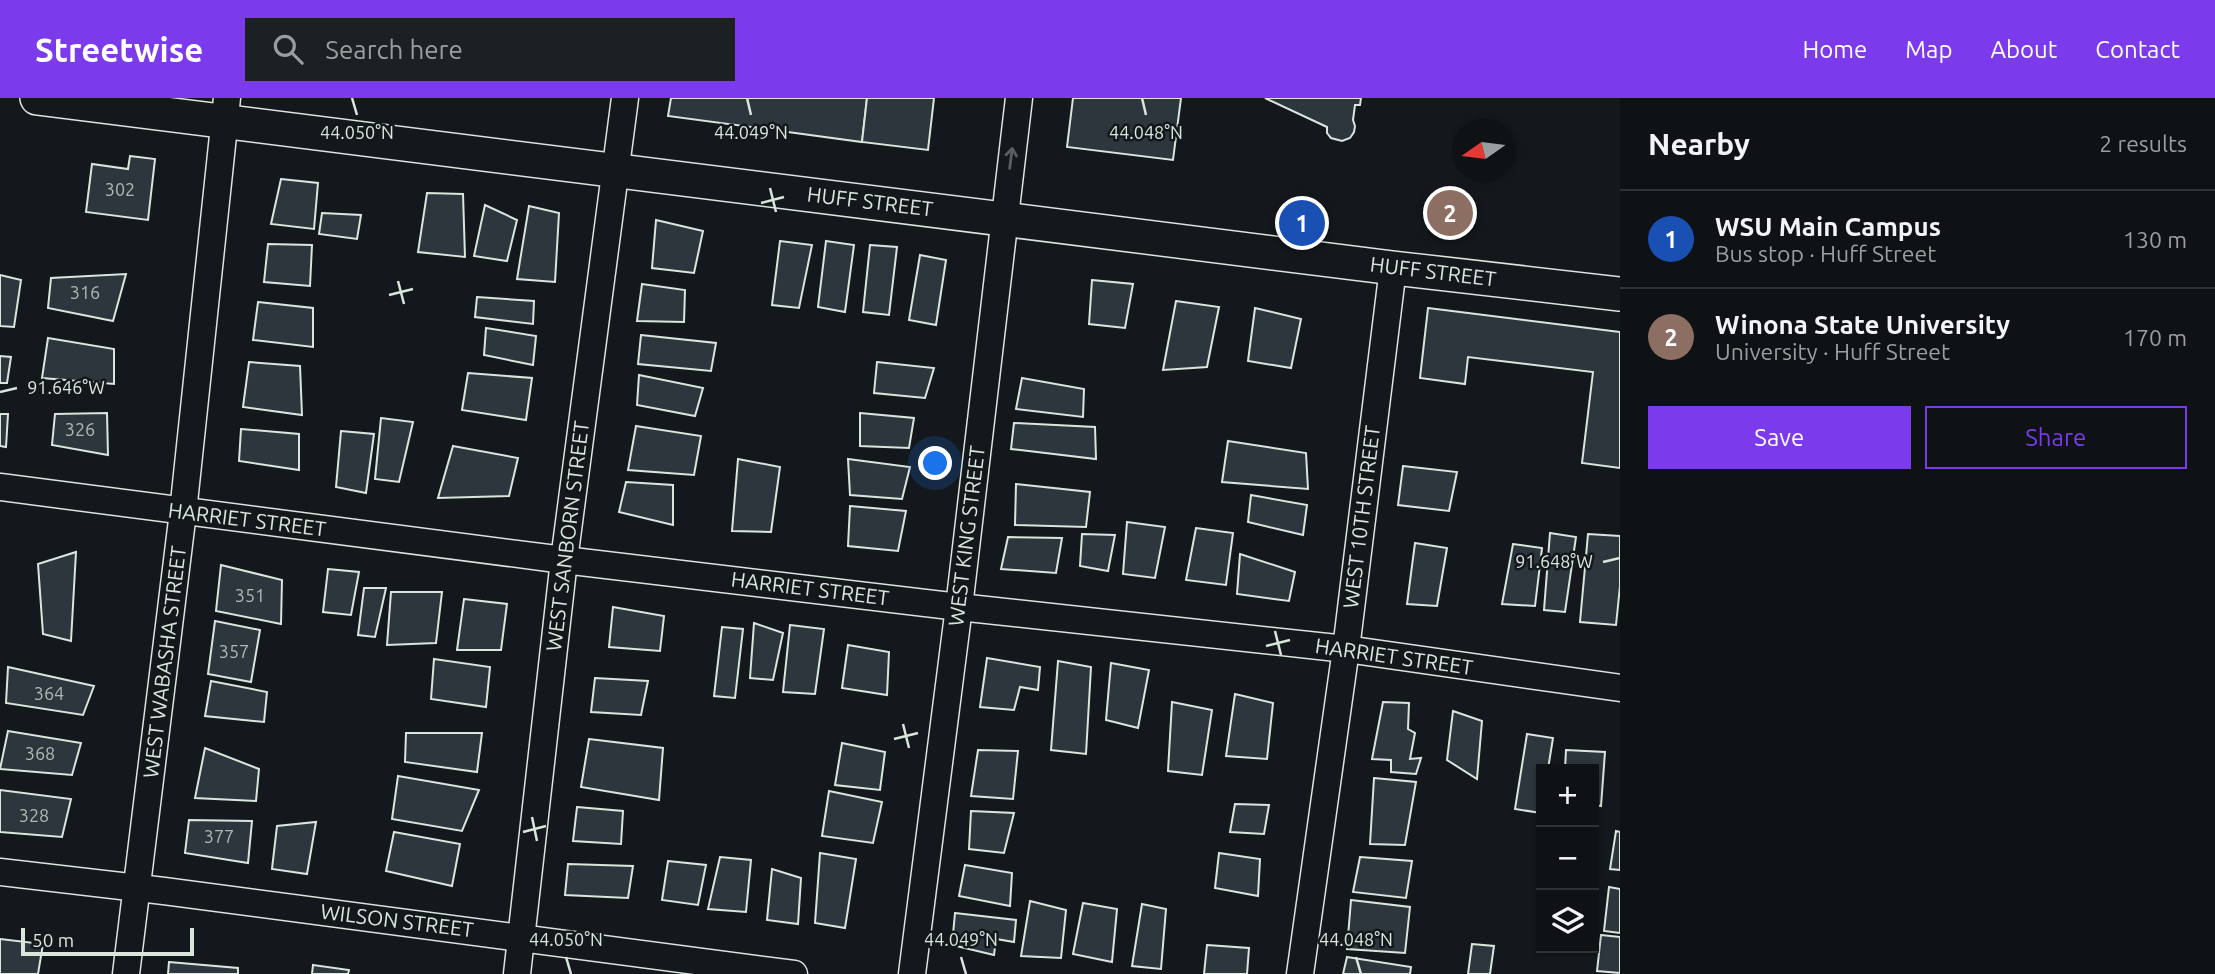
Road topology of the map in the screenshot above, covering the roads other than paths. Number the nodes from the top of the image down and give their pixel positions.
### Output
1 (37, 98) edge
2 (625, 98) edge
3 (1019, 98) edge
4 (225, 110) edge
5 (616, 169) junction
6 (1004, 219) junction
7 (1393, 268) junction
8 (1620, 294) edge
9 (0, 487) edge
10 (183, 512) junction
11 (564, 560) junction
12 (959, 607) junction
13 (1346, 649) junction
14 (1620, 688) edge
15 (0, 873) edge
16 (139, 888) junction
17 (521, 937) junction
18 (126, 974) edge
19 (517, 974) edge
20 (794, 974) edge
21 (912, 974) edge
22 (1300, 974) edge

1 - 4 main road, HUFF STREET
2 - 5 street, WEST SANBORN STREET
6 -> 3 street, WEST KING STREET
4 - 5 main road, HUFF STREET
4 - 10 street, WEST WABASHA STREET
5 - 6 main road, HUFF STREET
5 - 11 street, WEST SANBORN STREET
6 - 7 main road, HUFF STREET
6 - 12 street, WEST KING STREET
7 - 8 main road, HUFF STREET
7 - 13 street, WEST 10TH STREET
9 - 10 street, HARRIET STREET
10 - 11 street, HARRIET STREET
10 - 16 street, WEST WABASHA STREET
11 - 12 street, HARRIET STREET
11 - 17 street, WEST SANBORN STREET
12 - 13 street, HARRIET STREET
12 - 21 street, WEST KING STREET
13 - 14 street, HARRIET STREET
13 - 22 street, WEST 10TH STREET
15 - 16 street, WILSON STREET
16 - 17 street, WILSON STREET
16 - 18 street, WEST WABASHA STREET
17 - 19 street, WEST SANBORN STREET
17 - 20 street, WILSON STREET

